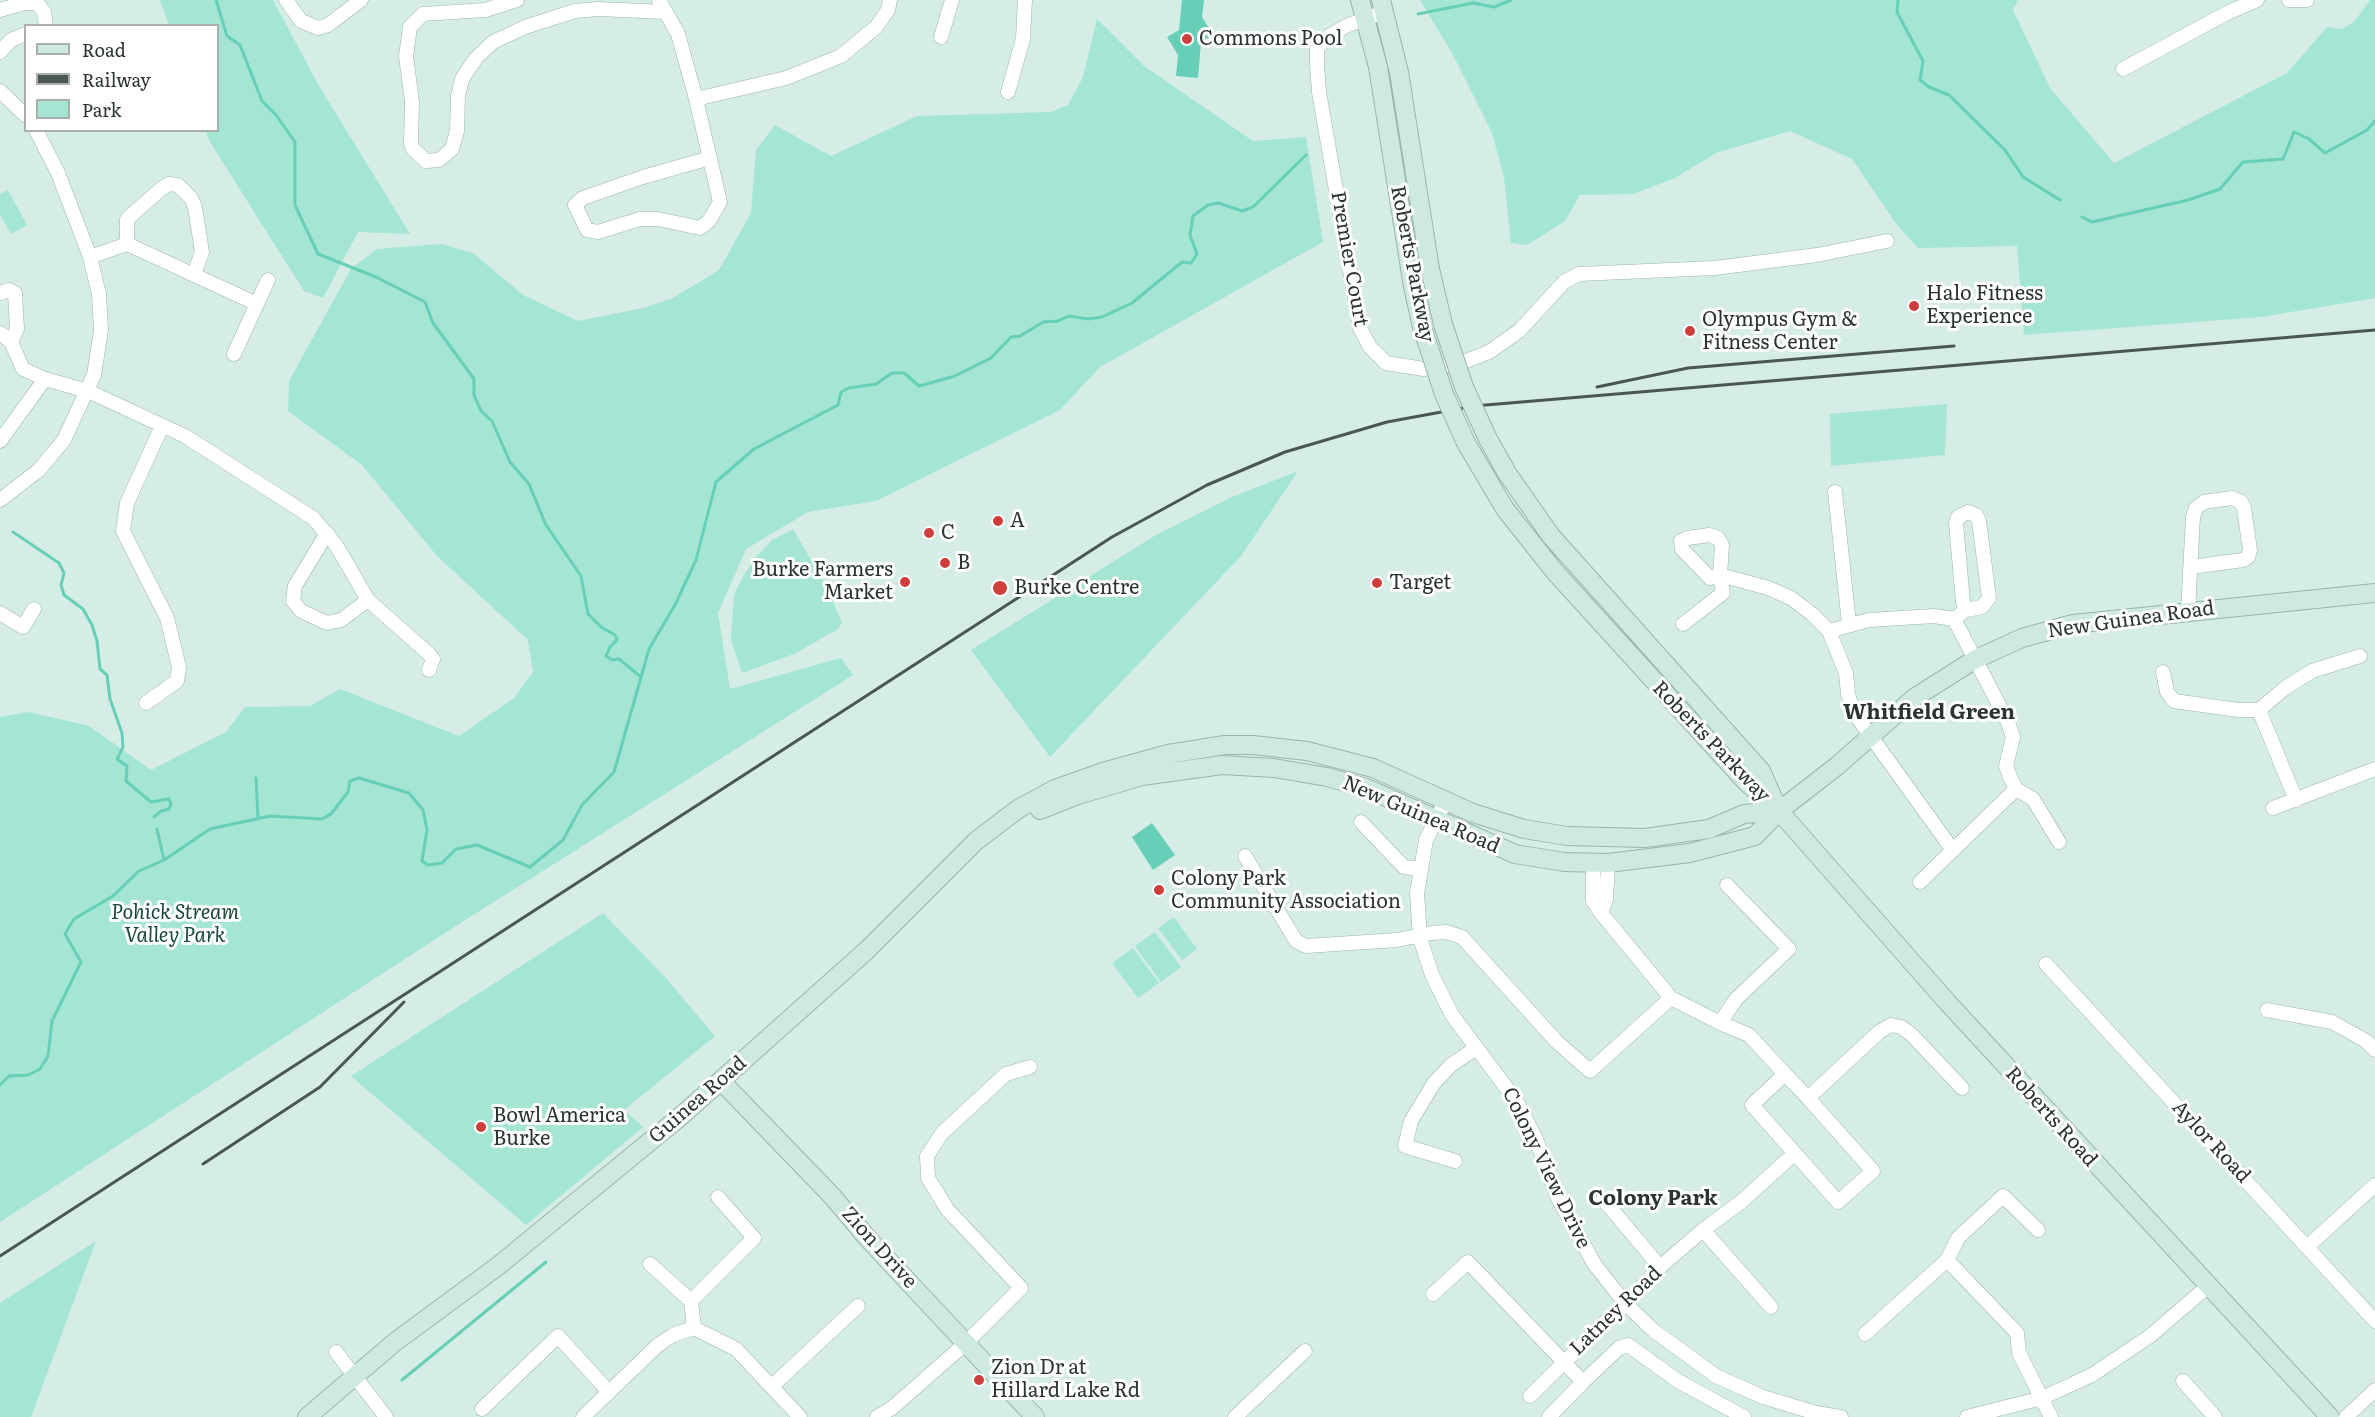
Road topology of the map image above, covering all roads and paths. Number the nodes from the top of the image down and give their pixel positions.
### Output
1 (286, 0) edge
2 (361, 0) edge
3 (517, 0) edge
4 (890, 0) edge
5 (952, 0) edge
6 (1025, 0) edge
7 (1359, 0) edge
8 (2220, 0) edge
9 (2257, 0) edge
10 (2289, 0) edge
11 (2307, 0) edge
12 (662, 6) edge
13 (1383, 6) edge
14 (0, 10) edge
15 (2227, 13) junction
16 (1365, 18) junction
17 (45, 24) edge
18 (24, 34) edge
19 (941, 37) dead end
20 (0, 52) edge
21 (2123, 69) dead end
22 (0, 91) edge
23 (1008, 92) dead end
24 (696, 99) junction
25 (24, 114) edge
26 (37, 132) edge
27 (710, 158) junction
28 (1887, 241) dead end
29 (127, 244) junction
30 (90, 257) junction
31 (194, 274) junction
32 (268, 280) dead end
33 (0, 293) edge
34 (257, 304) junction
35 (0, 333) edge
36 (11, 342) junction
37 (234, 354) dead end
38 (45, 379) junction
39 (88, 391) junction
40 (162, 426) junction
41 (0, 441) edge
42 (1834, 492) dead end
43 (0, 500) edge
44 (327, 533) junction
45 (2191, 567) junction
46 (2370, 595) edge
47 (368, 600) junction
48 (34, 609) dead end
49 (1966, 610) junction
50 (2188, 611) junction
51 (0, 613) edge
52 (1954, 619) junction
53 (1683, 624) dead end
54 (1849, 624) junction
55 (1829, 631) junction
56 (2360, 656) dead end
57 (1974, 660) junction
58 (429, 670) dead end
59 (2163, 672) dead end
60 (146, 703) dead end
61 (2259, 710) junction
62 (1871, 736) junction
63 (2375, 769) edge
64 (2016, 789) junction
65 (2296, 800) junction
66 (1445, 802) junction
67 (2273, 808) dead end
68 (1779, 811) junction
69 (1022, 814) junction
70 (1436, 818) junction
71 (1361, 822) dead end
72 (2059, 842) dead end
73 (1952, 849) junction
74 (1245, 856) dead end
75 (963, 857) joint
76 (1600, 863) junction
77 (1419, 869) junction
78 (1920, 882) dead end
79 (1727, 885) dead end
80 (1420, 938) junction
81 (2046, 964) dead end
82 (1671, 999) junction
83 (2267, 1010) dead end
84 (1720, 1023) junction
85 (1476, 1048) junction
86 (2375, 1050) edge
87 (1030, 1067) dead end
88 (1785, 1074) junction
89 (721, 1080) junction
90 (1962, 1088) dead end
91 (1808, 1098) junction
92 (1795, 1154) junction
93 (1455, 1161) dead end
94 (2375, 1185) edge
95 (718, 1197) dead end
96 (1603, 1199) dead end
97 (1703, 1230) junction
98 (2038, 1230) dead end
99 (2307, 1247) junction
100 (1947, 1260) junction
101 (650, 1264) dead end
102 (1660, 1267) junction
103 (2207, 1287) junction
104 (1433, 1293) dead end
105 (691, 1301) junction
106 (1626, 1304) junction
107 (858, 1306) dead end
108 (1771, 1307) dead end
109 (2375, 1321) edge
110 (694, 1328) junction
111 (1865, 1334) dead end
112 (966, 1343) junction
113 (1305, 1351) dead end
114 (336, 1352) dead end
115 (1563, 1363) junction
116 (354, 1377) junction
117 (1583, 1382) junction
118 (2183, 1382) dead end
119 (772, 1386) junction
120 (2375, 1390) edge
121 (609, 1392) junction
122 (1530, 1396) dead end
123 (2042, 1398) junction
124 (482, 1408) dead end
125 (897, 1413) edge
126 (1240, 1415) edge
127 (307, 1417) edge
128 (386, 1417) edge
129 (583, 1417) edge
130 (800, 1417) edge
131 (877, 1417) edge
132 (1035, 1417) edge
133 (1549, 1417) edge
134 (1744, 1417) edge
135 (1841, 1417) edge
136 (1967, 1417) edge
137 (2051, 1417) edge
138 (2215, 1417) edge
139 (2330, 1417) edge
140 (2346, 1417) edge

1 - 2 street
3 - 12 street
4 - 24 street
5 - 19 street
6 - 23 street
7 - 16 main road, Roberts Parkway
8 - 15 street
9 - 15 street
10 - 11 street
12 - 24 street
13 - 16 street, Premier Court
13 - 68 main road, Roberts Parkway, bridge
14 - 17 street
15 - 21 street
16 - 28 street, Premier Court
16 - 68 main road, Roberts Parkway, bridge
18 - 20 street
22 - 25 street
24 - 27 street
26 - 30 street
27 - 27 street
29 - 30 street
29 - 31 street
29 - 31 street
30 - 39 street
31 - 34 street
32 - 34 street
33 - 36 street
34 - 37 street
35 - 36 street
36 - 38 street
38 - 39 street
38 - 41 street
39 - 40 street
39 - 43 street
40 - 44 street
40 - 60 street
42 - 54 street
44 - 47 street
44 - 47 street
45 - 45 street
45 - 50 street
46 - 50 main road, New Guinea Road
47 - 58 street
48 - 51 street
49 - 49 street
49 - 52 street
50 - 57 main road, New Guinea Road
52 - 54 street
52 - 57 street
53 - 55 street
54 - 55 street
55 - 62 street
56 - 61 street
57 - 62 main road, New Guinea Road
57 - 64 street
59 - 61 street
61 - 65 street
62 - 68 main road, New Guinea Road
62 - 73 street
63 - 65 street
64 - 72 street
64 - 73 street
65 - 67 street
66 - 68 main road, New Guinea Road
66 - 69 main road, New Guinea Road
66 - 70 street, Colony View Drive
68 - 76 main road, New Guinea Road
68 - 103 main road, Roberts Road
69 - 70 main road, New Guinea Road
69 - 75 main road, New Guinea Road
70 - 76 main road, New Guinea Road
70 - 77 street, Colony View Drive
71 - 77 street
73 - 78 street
74 - 80 street
75 - 89 main road, Guinea Road
76 - 82 street
77 - 80 street, Colony View Drive
79 - 84 street
80 - 82 street
80 - 85 street, Colony View Drive
81 - 99 street, Aylor Road
82 - 84 street
83 - 86 street
84 - 88 street
85 - 93 street
85 - 106 street, Colony View Drive
87 - 112 street
88 - 91 street
88 - 92 street
89 - 112 main road, Zion Drive
89 - 116 main road, Guinea Road
90 - 91 street
91 - 92 street
92 - 97 street, Latney Road
94 - 99 street
95 - 105 street
96 - 102 street, Colony View Drive
97 - 102 street, Latney Road
97 - 108 street
98 - 100 street
99 - 109 street, Aylor Road
100 - 111 street
100 - 123 street
101 - 105 street
102 - 106 street, Latney Road
103 - 123 street
103 - 139 main road, Roberts Road
104 - 115 street
105 - 110 street
106 - 115 street, Latney Road
106 - 135 street, Colony View Drive
107 - 119 street
110 - 119 street
110 - 121 street
112 - 125 street
112 - 132 main road, Zion Drive
113 - 126 street
114 - 116 street
115 - 117 street
115 - 122 street, Latney Road
116 - 127 main road, Guinea Road
116 - 128 street
117 - 133 street
117 - 134 street
118 - 138 street
119 - 130 street
120 - 140 street
121 - 124 street
121 - 129 street
123 - 136 street
123 - 137 street
125 - 131 street

